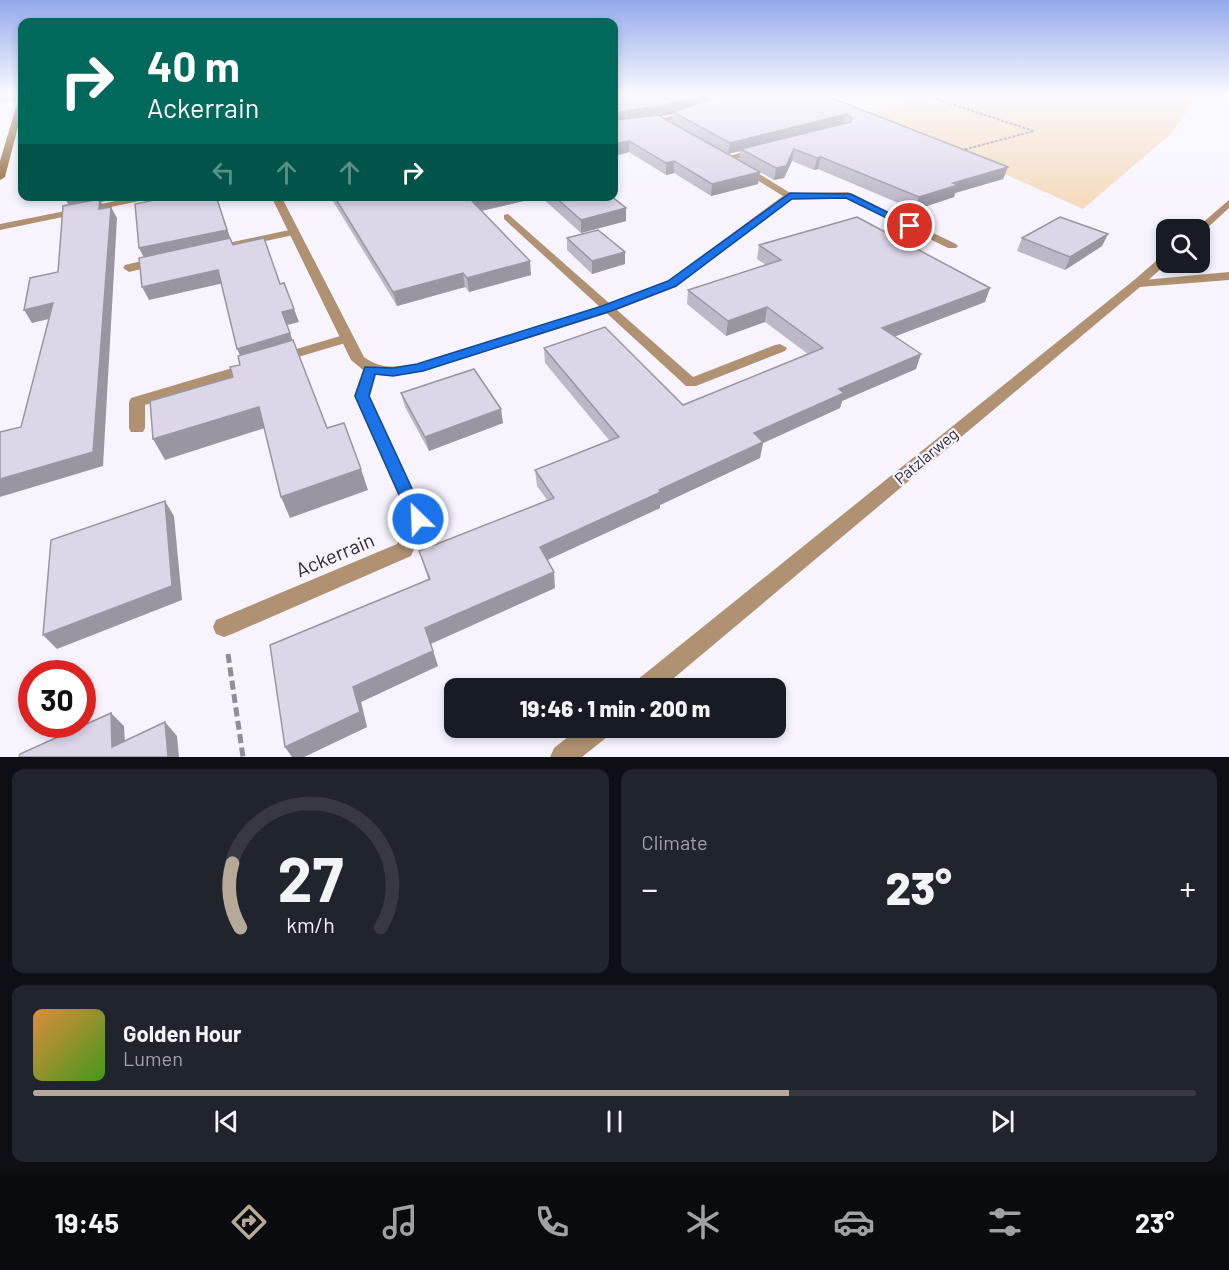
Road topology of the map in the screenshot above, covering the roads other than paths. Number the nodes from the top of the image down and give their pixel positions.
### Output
1 (13, 130) edge
2 (677, 130) edge
3 (680, 132) edge
4 (770, 148) edge
5 (0, 177) edge
6 (790, 196) junction
7 (126, 201) edge
8 (278, 201) edge
9 (1229, 203) edge
10 (508, 217) dead end
11 (1210, 220) edge
12 (0, 226) edge
13 (294, 232) junction
14 (952, 246) dead end
15 (206, 251) edge
16 (173, 258) edge
17 (129, 268) dead end
18 (1156, 268) edge
19 (1229, 276) edge
20 (1137, 284) junction
21 (607, 309) junction
22 (347, 338) junction
23 (780, 348) dead end
24 (370, 370) junction
25 (136, 428) dead end
26 (224, 627) road end
27 (657, 678) edge
28 (586, 738) edge
29 (562, 757) edge

1 - 5 main road
2 - 3 street
4 - 6 street
6 - 14 street
6 - 21 street
7 - 12 street
8 - 13 street
9 - 11 street
10 - 21 street
13 - 15 street
13 - 22 street
16 - 17 street
18 - 20 street, Patzlarweg
19 - 20 street
20 - 27 street, Patzlarweg
21 - 23 street
21 - 24 street
22 - 24 street
22 - 25 street
24 - 26 street, Ackerrain
28 - 29 street

